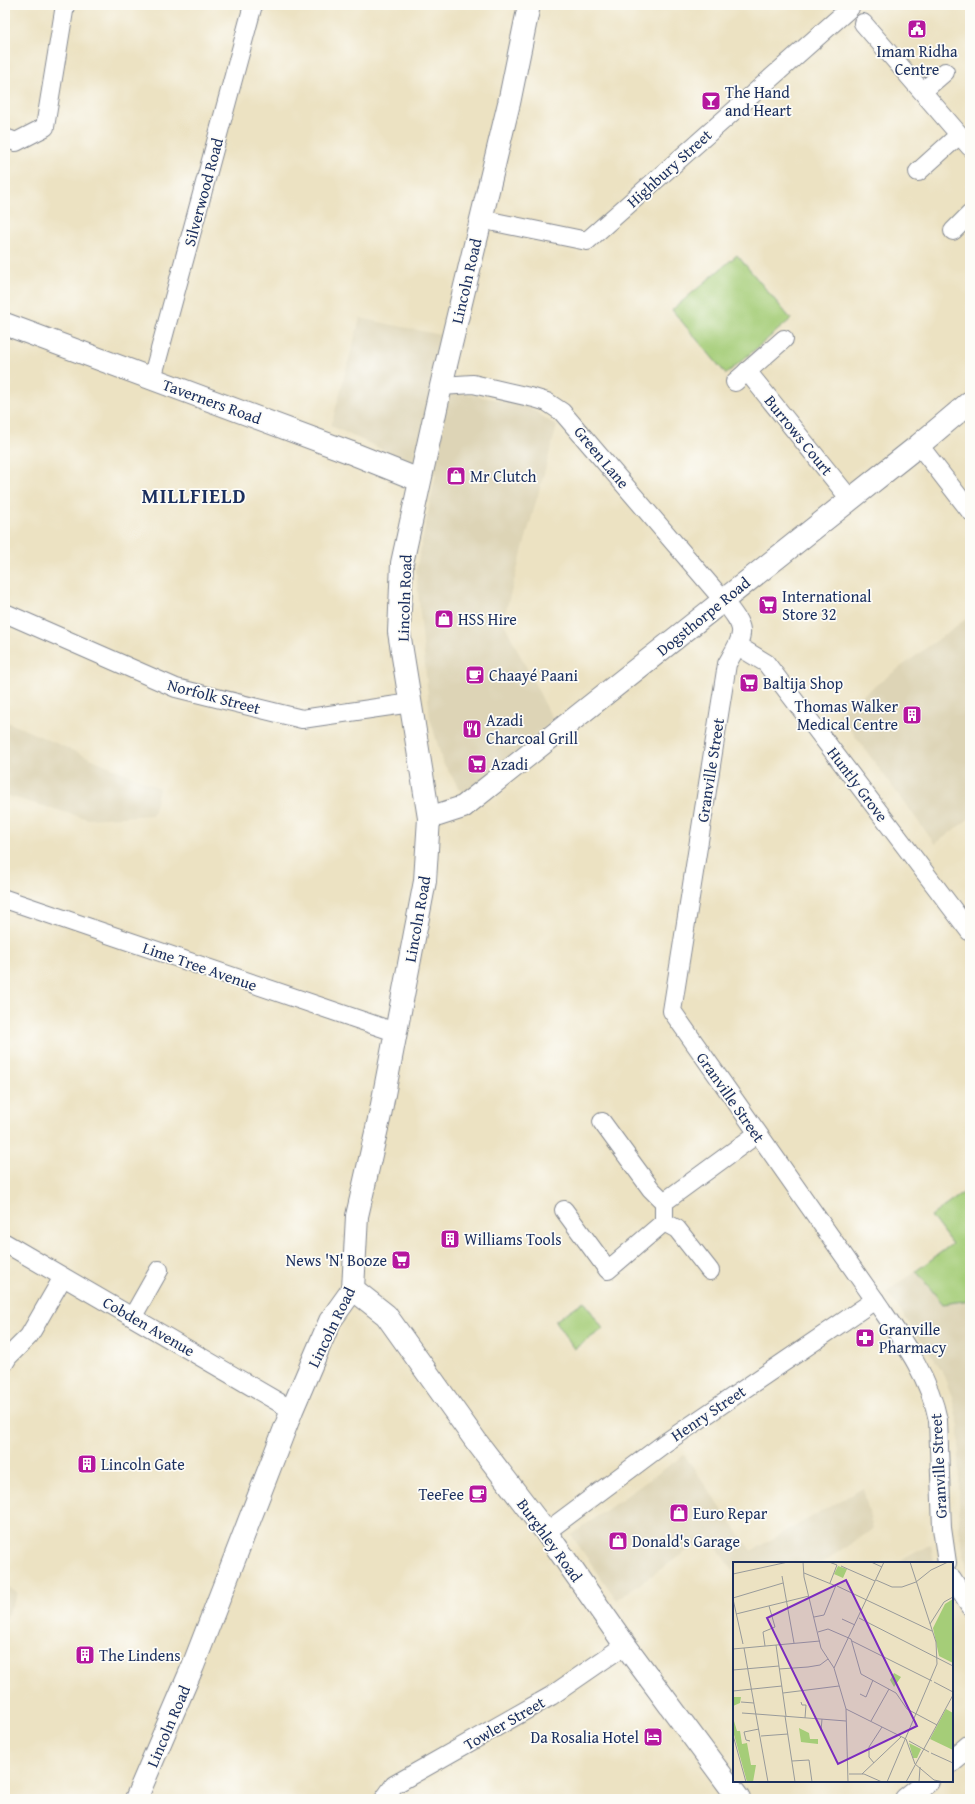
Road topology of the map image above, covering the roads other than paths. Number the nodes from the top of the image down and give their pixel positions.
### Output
1 (65, 5) edge
2 (253, 5) edge
3 (529, 5) edge
4 (854, 13) edge
5 (945, 72) dead end
6 (923, 91) junction
7 (5, 138) edge
8 (964, 141) edge
9 (918, 172) dead end
10 (970, 214) edge
11 (480, 219) junction
12 (953, 231) dead end
13 (5, 324) edge
14 (784, 339) dead end
15 (152, 379) junction
16 (441, 386) junction
17 (970, 402) edge
18 (919, 445) junction
19 (420, 480) junction
20 (850, 499) junction
21 (970, 511) edge
22 (723, 600) junction
23 (5, 613) edge
24 (738, 646) junction
25 (410, 703) junction
26 (429, 818) junction
27 (5, 899) edge
28 (970, 932) edge
29 (396, 1032) junction
30 (602, 1122) dead end
31 (757, 1134) junction
32 (664, 1202) junction
33 (564, 1210) dead end
34 (664, 1222) junction
35 (5, 1243) edge
36 (159, 1270) dead end
37 (710, 1271) dead end
38 (63, 1277) junction
39 (353, 1289) junction
40 (875, 1300) junction
41 (133, 1316) junction
42 (5, 1362) edge
43 (292, 1410) junction
44 (546, 1532) junction
45 (948, 1562) edge
46 (953, 1580) edge
47 (970, 1607) edge
48 (625, 1645) junction
49 (970, 1746) edge
50 (953, 1760) edge
51 (927, 1782) edge
52 (136, 1799) edge
53 (384, 1799) edge
54 (738, 1799) edge
55 (906, 1799) edge

1 - 7 street
2 - 15 street, Silverwood Road
3 - 11 street, Lincoln Road
4 - 6 street
4 - 11 street, Highbury Street
5 - 6 street
6 - 8 street
8 - 9 street
10 - 12 street
11 - 16 street, Lincoln Road
13 - 15 street, Taverners Road
14 - 20 street, Burrows Court
15 - 19 street, Taverners Road
16 - 19 street, Lincoln Road
16 - 22 street, Green Lane
17 - 18 street, Dogsthorpe Road
18 - 20 street, Dogsthorpe Road
18 - 21 street
19 - 25 street, Lincoln Road
20 - 22 street, Dogsthorpe Road
22 - 24 street, Granville Street
22 - 26 street, Dogsthorpe Road
23 - 25 street, Norfolk Street
24 - 28 street, Huntly Grove
24 - 31 street, Granville Street
25 - 26 street, Lincoln Road
26 - 29 street, Lincoln Road
27 - 29 street, Lime Tree Avenue
29 - 39 street, Lincoln Road
30 - 32 street
31 - 32 street
31 - 40 street, Granville Street
32 - 34 street
33 - 34 street
34 - 37 street
35 - 38 street, Cobden Avenue
36 - 41 street
38 - 41 street, Cobden Avenue
38 - 42 street
39 - 43 street, Lincoln Road
39 - 44 street, Burghley Road
40 - 44 street, Henry Street
40 - 45 street, Granville Street
41 - 43 street, Cobden Avenue
43 - 52 street, Lincoln Road
44 - 48 street, Burghley Road
46 - 47 street
48 - 53 street, Towler Street
48 - 54 street, Burghley Road
49 - 50 street
51 - 55 street

